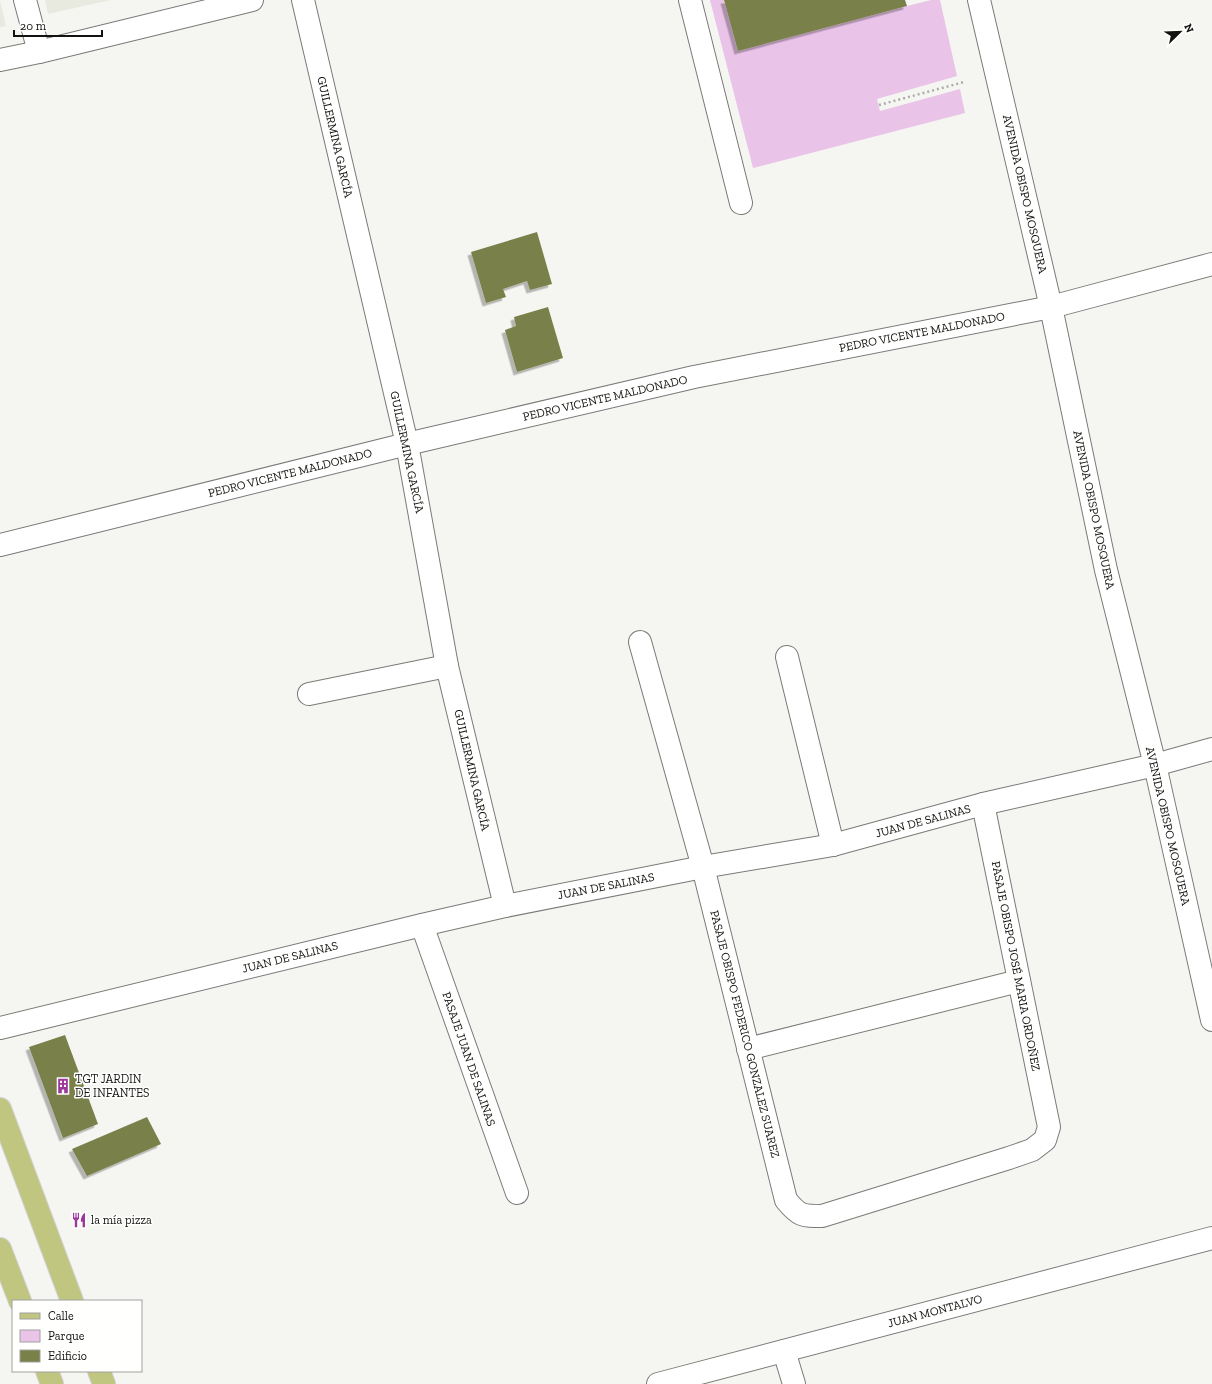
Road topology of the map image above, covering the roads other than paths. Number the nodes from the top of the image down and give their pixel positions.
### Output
1 (26, 0) edge
2 (252, 0) edge
3 (303, 0) edge
4 (690, 0) edge
5 (979, 0) edge
6 (39, 52) junction
7 (0, 60) edge
8 (741, 203) dead end
9 (1212, 264) edge
10 (1051, 307) junction
11 (407, 444) junction
12 (0, 545) edge
13 (640, 642) dead end
14 (787, 657) dead end
15 (448, 666) junction
16 (308, 694) dead end
17 (1212, 749) edge
18 (1155, 765) junction
19 (983, 804) junction
20 (833, 845) junction
21 (703, 867) junction
22 (505, 906) junction
23 (422, 924) junction
24 (1019, 981) junction
25 (1212, 1020) edge
26 (0, 1028) edge
27 (748, 1048) junction
28 (0, 1109) edge
29 (517, 1192) dead end
30 (786, 1200) joint
31 (1212, 1238) edge
32 (0, 1249) edge
33 (20, 1300) edge
34 (72, 1300) edge
35 (784, 1351) junction
36 (47, 1372) edge
37 (99, 1372) edge
38 (52, 1384) edge
39 (104, 1384) edge
40 (658, 1384) edge
41 (794, 1384) edge

1 - 6 street
2 - 6 street
3 - 11 street, GUILLERMINA GARCÍA
4 - 8 street
5 - 10 street, AVENIDA OBISPO MOSQUERA
6 - 7 street
9 - 10 street, PEDRO VICENTE MALDONADO
10 - 11 street, PEDRO VICENTE MALDONADO
10 - 18 street, AVENIDA OBISPO MOSQUERA
11 - 12 street, PEDRO VICENTE MALDONADO
11 - 15 street, GUILLERMINA GARCÍA
13 - 21 street, PASAJE OBISPO FEDERICO GONZALEZ SUAREZ
14 - 20 street
15 - 16 street
15 - 22 street, GUILLERMINA GARCÍA
17 - 18 street, JUAN DE SALINAS
18 - 19 street, JUAN DE SALINAS
18 - 25 street, AVENIDA OBISPO MOSQUERA
19 - 20 street, JUAN DE SALINAS
19 - 24 street, PASAJE OBISPO JOSÉ MARIA ORDOÑEZ
20 - 21 street, JUAN DE SALINAS
21 - 22 street, JUAN DE SALINAS
21 - 27 street, PASAJE OBISPO FEDERICO GONZALEZ SUAREZ
22 - 23 street, JUAN DE SALINAS
23 - 26 street, JUAN DE SALINAS
23 - 29 street, PASAJE JUAN DE SALINAS
24 - 27 street
24 - 30 street, PASAJE OBISPO JOSÉ MARIA ORDOÑEZ
27 - 30 street, PASAJE OBISPO FEDERICO GONZALEZ SUAREZ
28 - 34 main road
31 - 35 street, JUAN MONTALVO
32 - 33 main road
35 - 40 street, JUAN MONTALVO
35 - 41 street
36 - 38 main road
37 - 39 main road

